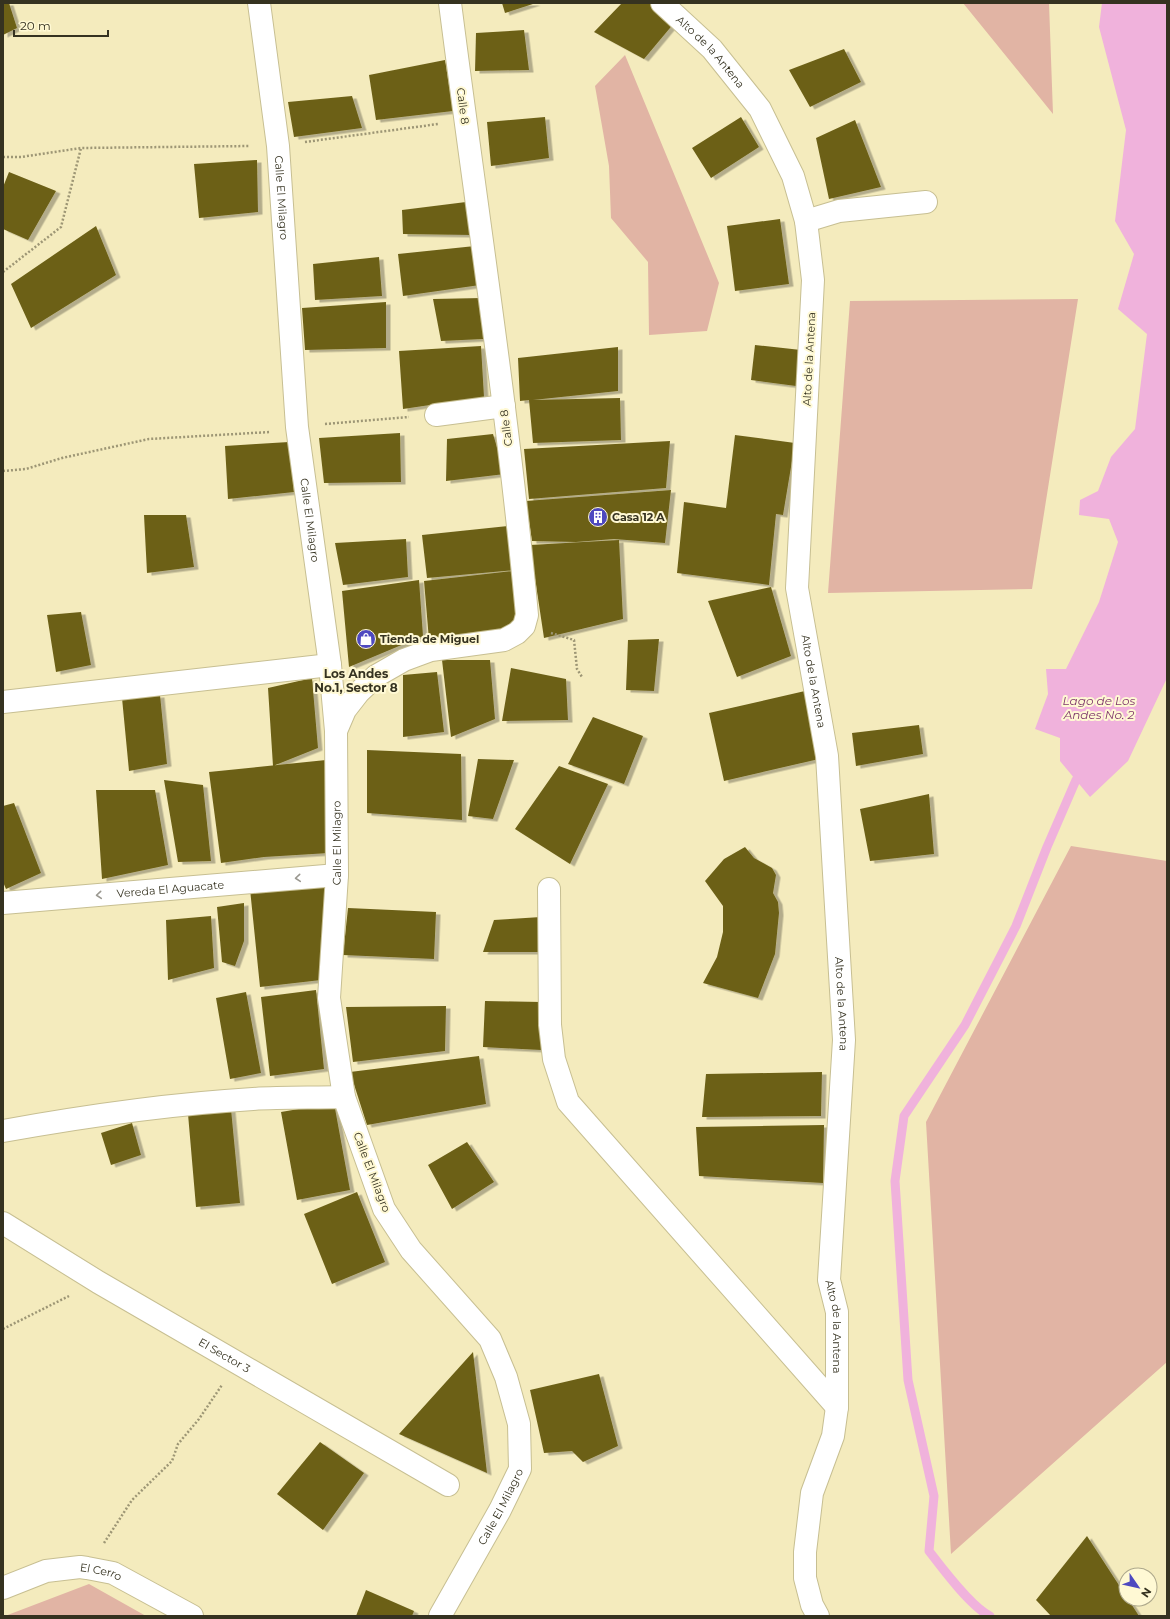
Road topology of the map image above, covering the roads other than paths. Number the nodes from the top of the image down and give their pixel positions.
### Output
1 (259, 3) edge
2 (450, 3) edge
3 (662, 3) edge
4 (926, 202) dead end
5 (806, 221) junction
6 (504, 406) junction
7 (436, 415) road end
8 (330, 665) junction
9 (3, 702) edge
10 (336, 731) junction
11 (337, 875) junction
12 (549, 889) dead end
13 (3, 903) edge
14 (344, 1097) junction
15 (3, 1132) edge
16 (3, 1223) edge
17 (837, 1407) junction
18 (448, 1485) dead end
19 (3, 1588) edge
20 (192, 1616) edge
21 (440, 1616) edge
22 (818, 1616) edge

1 - 8 street, Calle El Milagro
2 - 6 street, Calle 8
3 - 5 street, Alto de la Antena
4 - 5 street
5 - 17 street, Alto de la Antena
6 - 7 street
6 - 10 street, Calle 8
8 - 9 street
8 - 10 street, Calle El Milagro
10 - 11 street, Calle El Milagro
11 -> 13 street, Vereda El Aguacate
11 - 14 street, Calle El Milagro
12 - 17 street
14 - 15 street
14 - 21 street, Calle El Milagro
16 - 18 street, El Sector 3
17 - 22 street, Alto de la Antena
19 - 20 street, El Cerro

